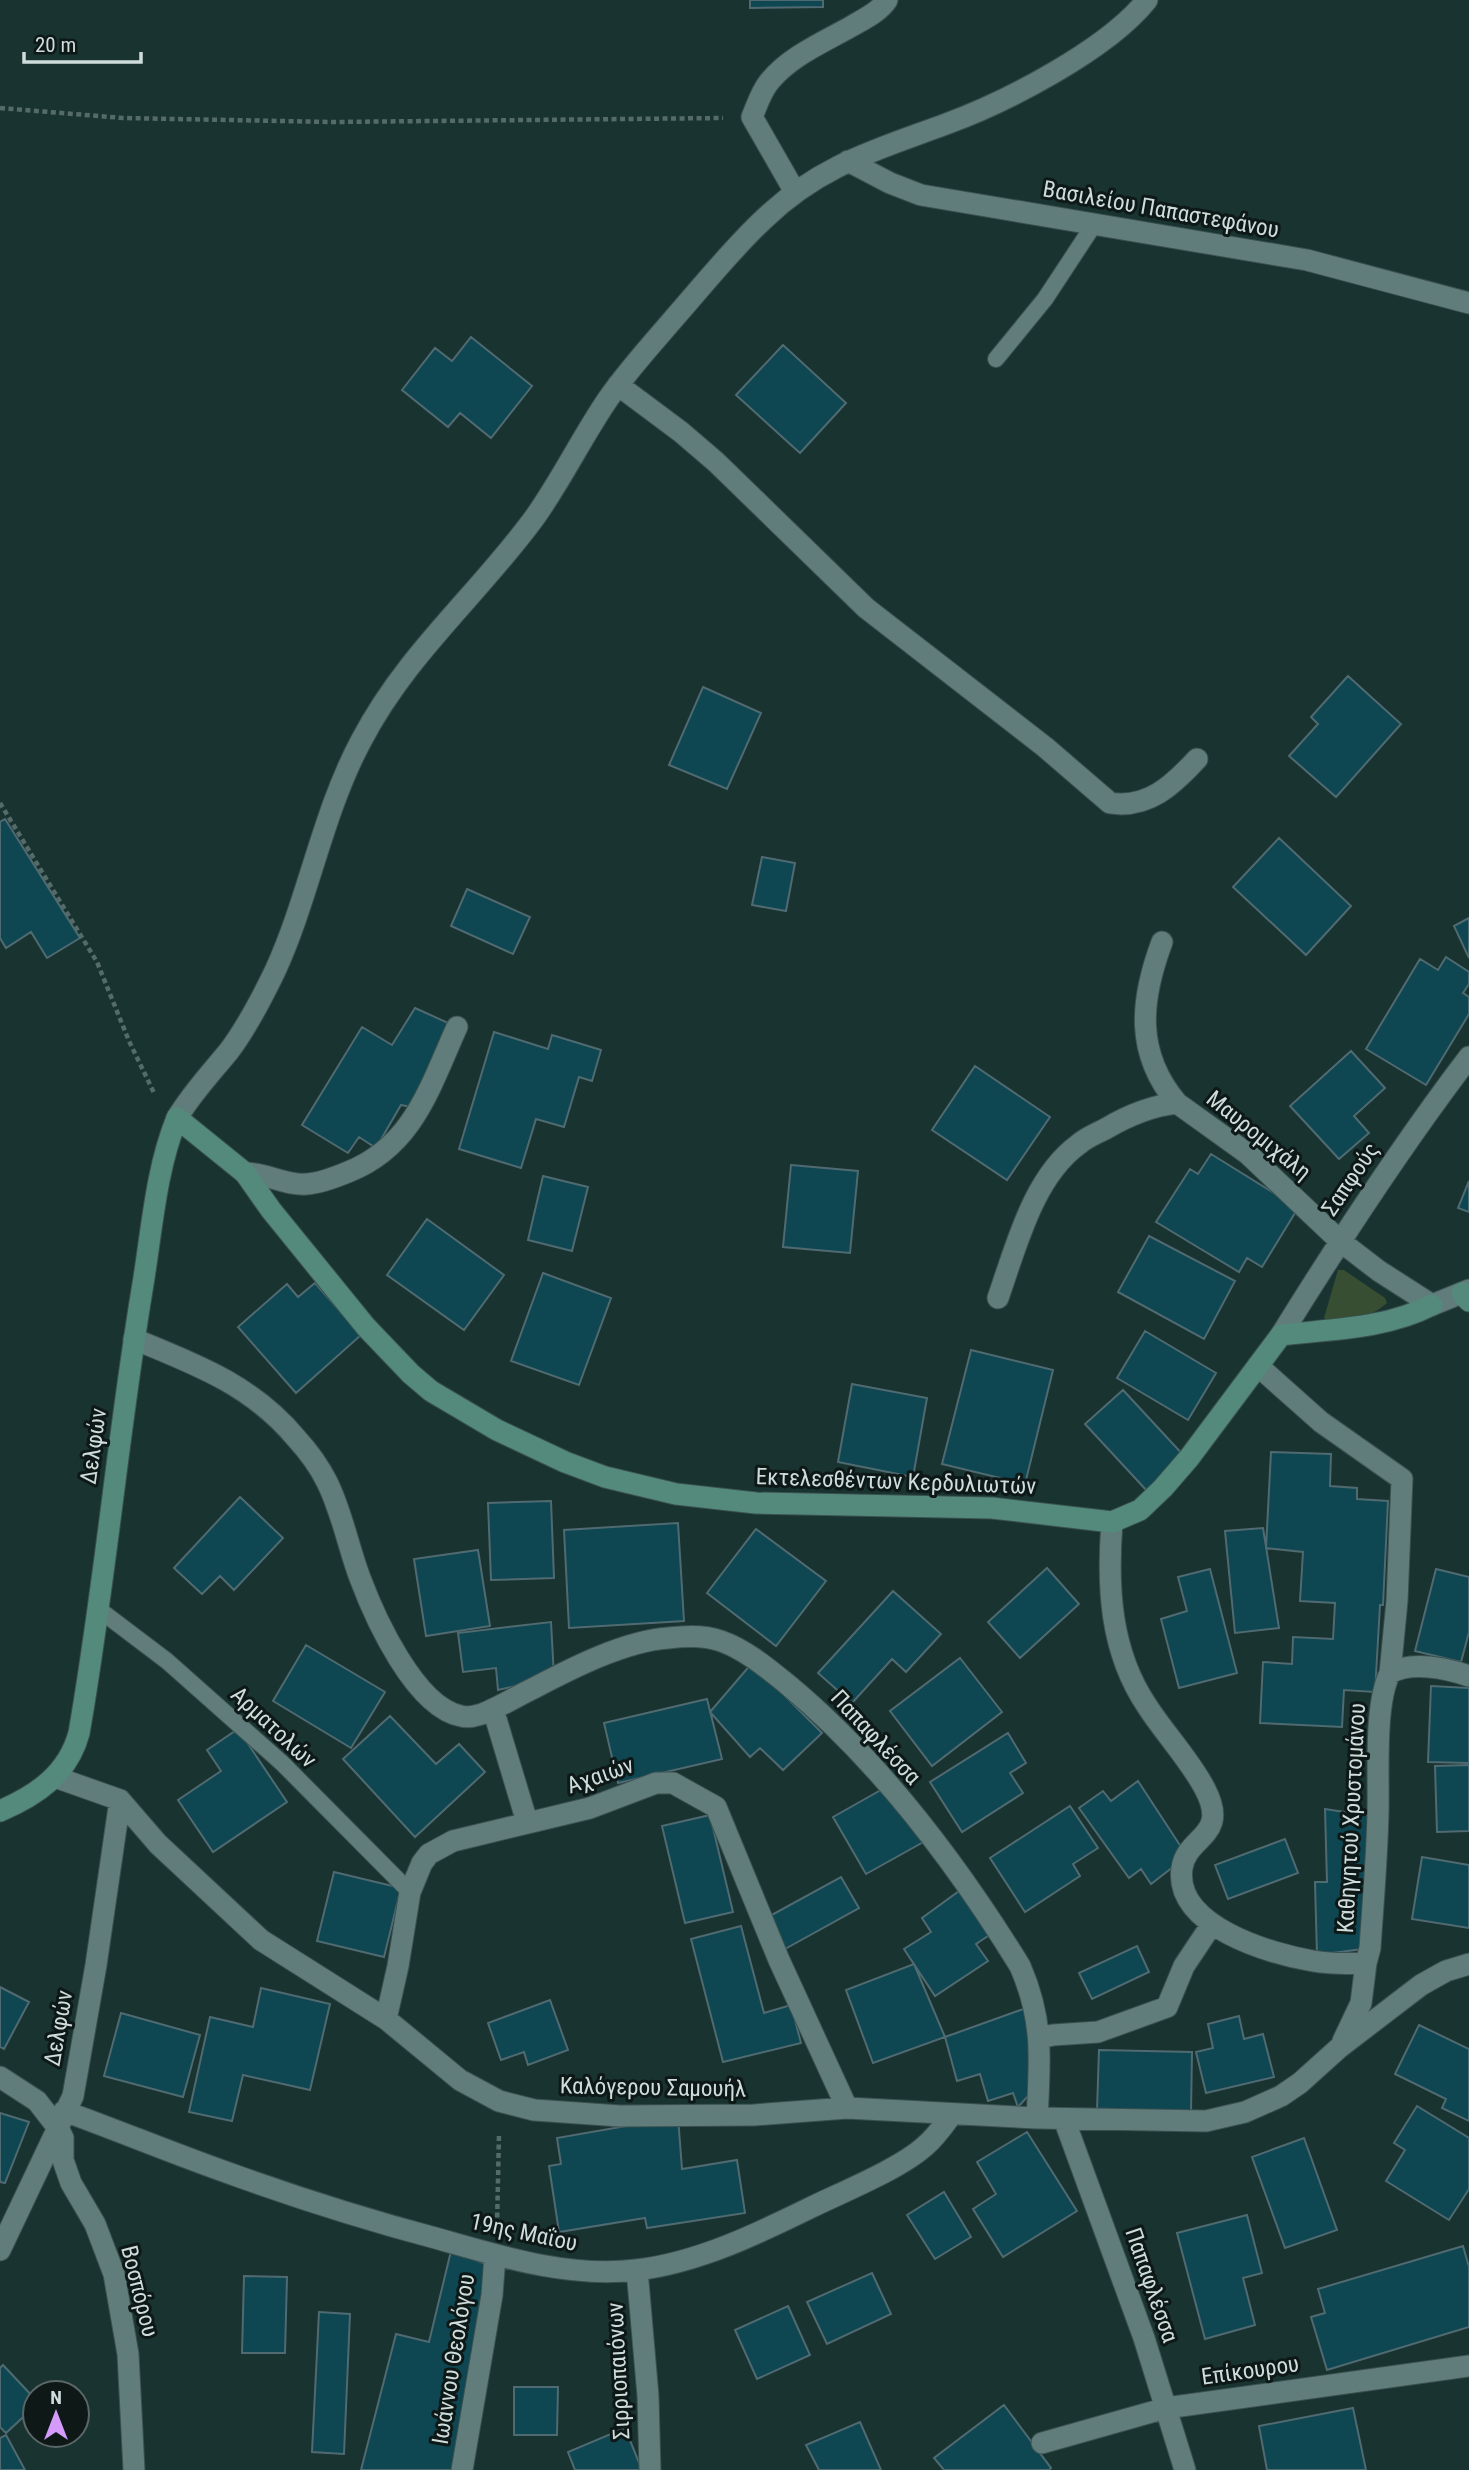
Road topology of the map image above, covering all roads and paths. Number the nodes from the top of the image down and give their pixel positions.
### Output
1 (887, 0) edge
2 (1147, 0) edge
3 (0, 108) edge
4 (752, 117) junction
5 (848, 161) junction
6 (795, 192) junction
7 (1095, 223) junction
8 (1469, 303) edge
9 (996, 359) dead end
10 (618, 385) junction
11 (1197, 759) dead end
12 (0, 803) edge
13 (1162, 943) dead end
14 (457, 1027) dead end
15 (1469, 1057) edge
16 (1177, 1103) junction
17 (177, 1118) junction
18 (245, 1173) junction
19 (1340, 1241) junction
20 (1467, 1295) edge
21 (998, 1298) dead end
22 (1432, 1305) junction
23 (1280, 1335) junction
24 (134, 1339) junction
25 (1258, 1366) junction
26 (1112, 1522) junction
27 (97, 1608) junction
28 (1390, 1673) junction
29 (1469, 1676) edge
30 (493, 1709) junction
31 (55, 1777) junction
32 (120, 1800) junction
33 (0, 1811) edge
34 (527, 1822) junction
35 (410, 1892) junction
36 (1212, 1924) junction
37 (1366, 1963) junction
38 (1469, 1964) edge
39 (386, 2018) junction
40 (1040, 2038) junction
41 (1340, 2046) junction
42 (0, 2077) edge
43 (499, 2101) junction
44 (847, 2108) junction
45 (952, 2114) junction
46 (1037, 2118) junction
47 (1064, 2119) junction
48 (61, 2120) junction
49 (0, 2250) edge
50 (495, 2255) junction
51 (638, 2270) junction
52 (1469, 2366) edge
53 (1166, 2408) junction
54 (1042, 2443) dead end
55 (135, 2470) edge
56 (462, 2470) edge
57 (650, 2470) edge
58 (1185, 2470) edge

1 - 4 street
2 - 5 street
3 - 4 path
4 - 6 street
5 - 6 street
5 - 7 street, Βασιλείου Παπαστεφάνου
6 - 10 street
7 - 8 street, Βασιλείου Παπαστεφάνου
7 - 9 lane
10 - 11 street
10 - 17 street
12 - 17 path
13 - 16 street
14 - 18 street
15 - 19 street, Σαπφούς
16 - 19 street, Μαυρομιχάλη
16 - 21 street, Μαυρομιχάλη
17 - 18 street, Εκτελεσθέντων Κερδυλιωτών
17 - 24 street, Δελφών
18 - 26 street, Εκτελεσθέντων Κερδυλιωτών
19 - 22 street, Μαυρομιχάλη
19 - 23 street, Σαπφούς
20 - 22 street
22 - 23 street
23 - 25 street, Σαπφούς
24 - 27 street, Δελφών
24 - 30 street, Παπαφλέσσα
25 - 26 street, Σαπφούς
25 - 28 street, Καθηγητού Χρυστομάνου
26 - 36 street
27 - 31 street, Δελφών
27 - 35 lane, Αρματολών
28 - 29 street
28 - 37 street, Καθηγητού Χρυστομάνου
30 - 34 street
30 - 40 street, Παπαφλέσσα
31 - 32 street, Καλόγερου Σαμουήλ
31 - 33 street, Δελφών
32 - 39 street, Καλόγερου Σαμουήλ
32 - 48 street, Δελφών
34 - 35 street, Αχαιών
34 - 44 street, Αχαιών
35 - 39 street, Αχαιών
36 - 37 street
36 - 40 street
37 - 41 street
38 - 41 street
39 - 43 street, Καλόγερου Σαμουήλ
40 - 46 street, Παπαφλέσσα
41 - 47 street, Καλόγερου Σαμουήλ
42 - 48 street, Βοσπόρου
43 - 44 street, Καλόγερου Σαμουήλ
43 - 50 path
44 - 45 street, Καλόγερου Σαμουήλ
45 - 46 street, Καλόγερου Σαμουήλ
45 - 51 street, 19ης Μαΐου
46 - 47 street, Καλόγερου Σαμουήλ
47 - 53 street, Παπαφλέσσα
48 - 49 street, Δελφών
48 - 50 street, 19ης Μαΐου
48 - 55 street, Βοσπόρου
50 - 51 street, 19ης Μαΐου
50 - 56 street, Ιωάννου Θεολόγου
51 - 57 street, Σιρριοπαιόνων
52 - 53 street, Επίκουρου
53 - 54 street, Επίκουρου
53 - 58 street, Παπαφλέσσα

